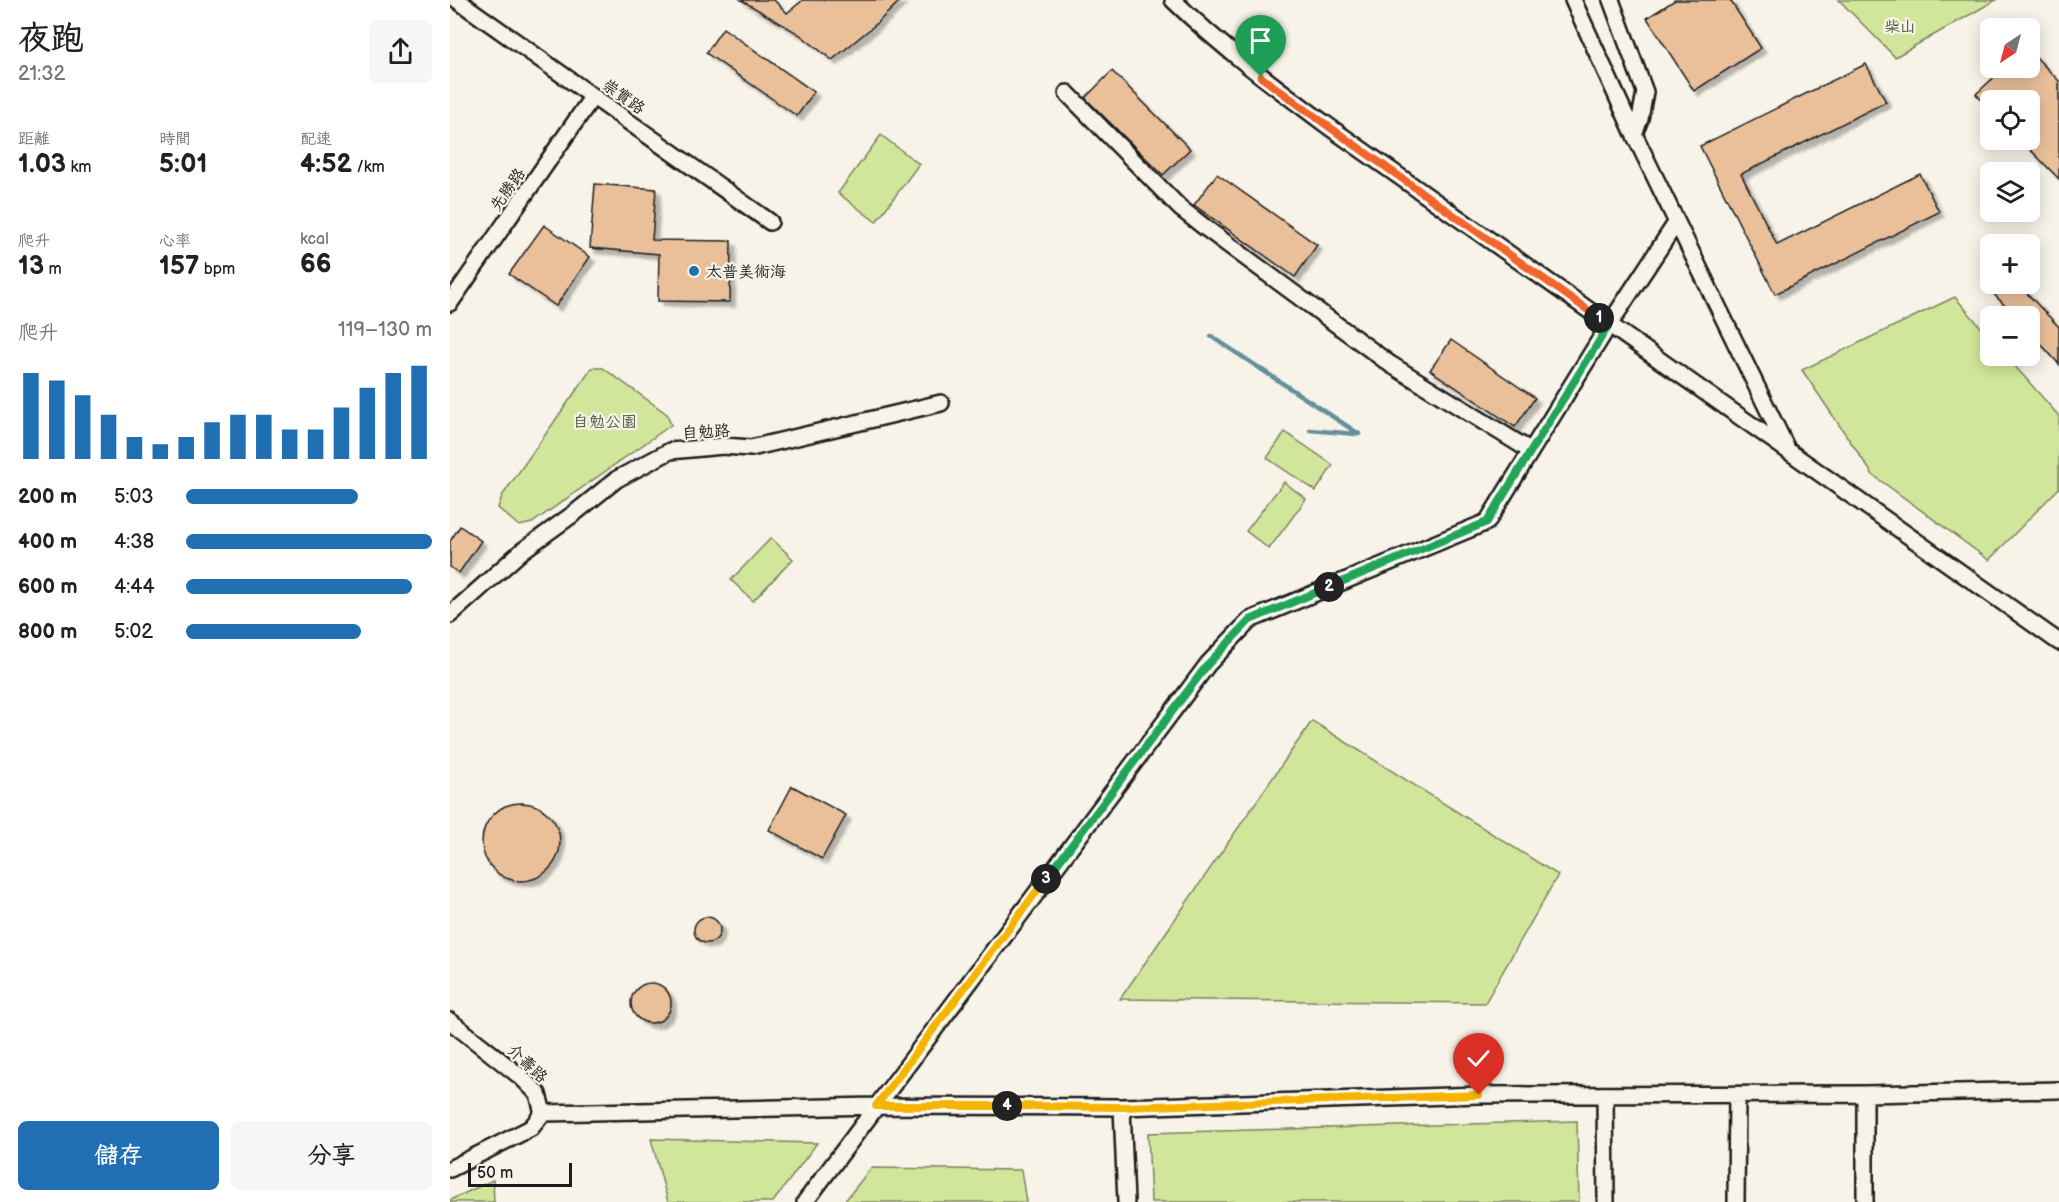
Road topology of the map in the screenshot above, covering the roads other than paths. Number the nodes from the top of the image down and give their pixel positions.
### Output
1 (457, 0) edge
2 (1173, 0) edge
3 (1574, 0) edge
4 (1612, 1) edge
5 (1066, 93) dead end
6 (593, 96) junction
7 (1634, 134) junction
8 (770, 222) dead end
9 (1676, 223) junction
10 (450, 303) edge
11 (1609, 325) junction
12 (941, 403) dead end
13 (1786, 449) junction
14 (1531, 451) junction
15 (450, 615) edge
16 (2059, 642) edge
17 (450, 1021) edge
18 (2059, 1080) edge
19 (2039, 1089) junction
20 (2059, 1090) edge
21 (1865, 1094) junction
22 (1737, 1095) junction
23 (1605, 1096) junction
24 (876, 1106) junction
25 (1122, 1107) junction
26 (543, 1113) junction
27 (450, 1169) edge
28 (805, 1202) edge
29 (1126, 1202) edge
30 (1606, 1202) edge
31 (1736, 1202) edge
32 (1865, 1202) edge

1 - 6 street, 崇實路
2 - 11 street
3 - 7 street
4 - 7 street
5 - 14 street
6 - 8 street, 崇實路
6 - 10 street, 先勝路
7 - 9 street
9 - 11 street
9 - 13 street
11 - 13 street
11 - 14 street
12 - 15 street, 自勉路
13 - 16 street
14 - 24 street
17 - 26 street, 介壽路
18 - 19 street
19 - 20 street
19 - 21 street
21 - 22 street
21 - 32 street
22 - 23 street
22 - 31 street
23 - 25 street
23 - 30 street
24 - 25 street
24 - 26 street
24 - 28 street
25 - 29 street
26 - 27 street

